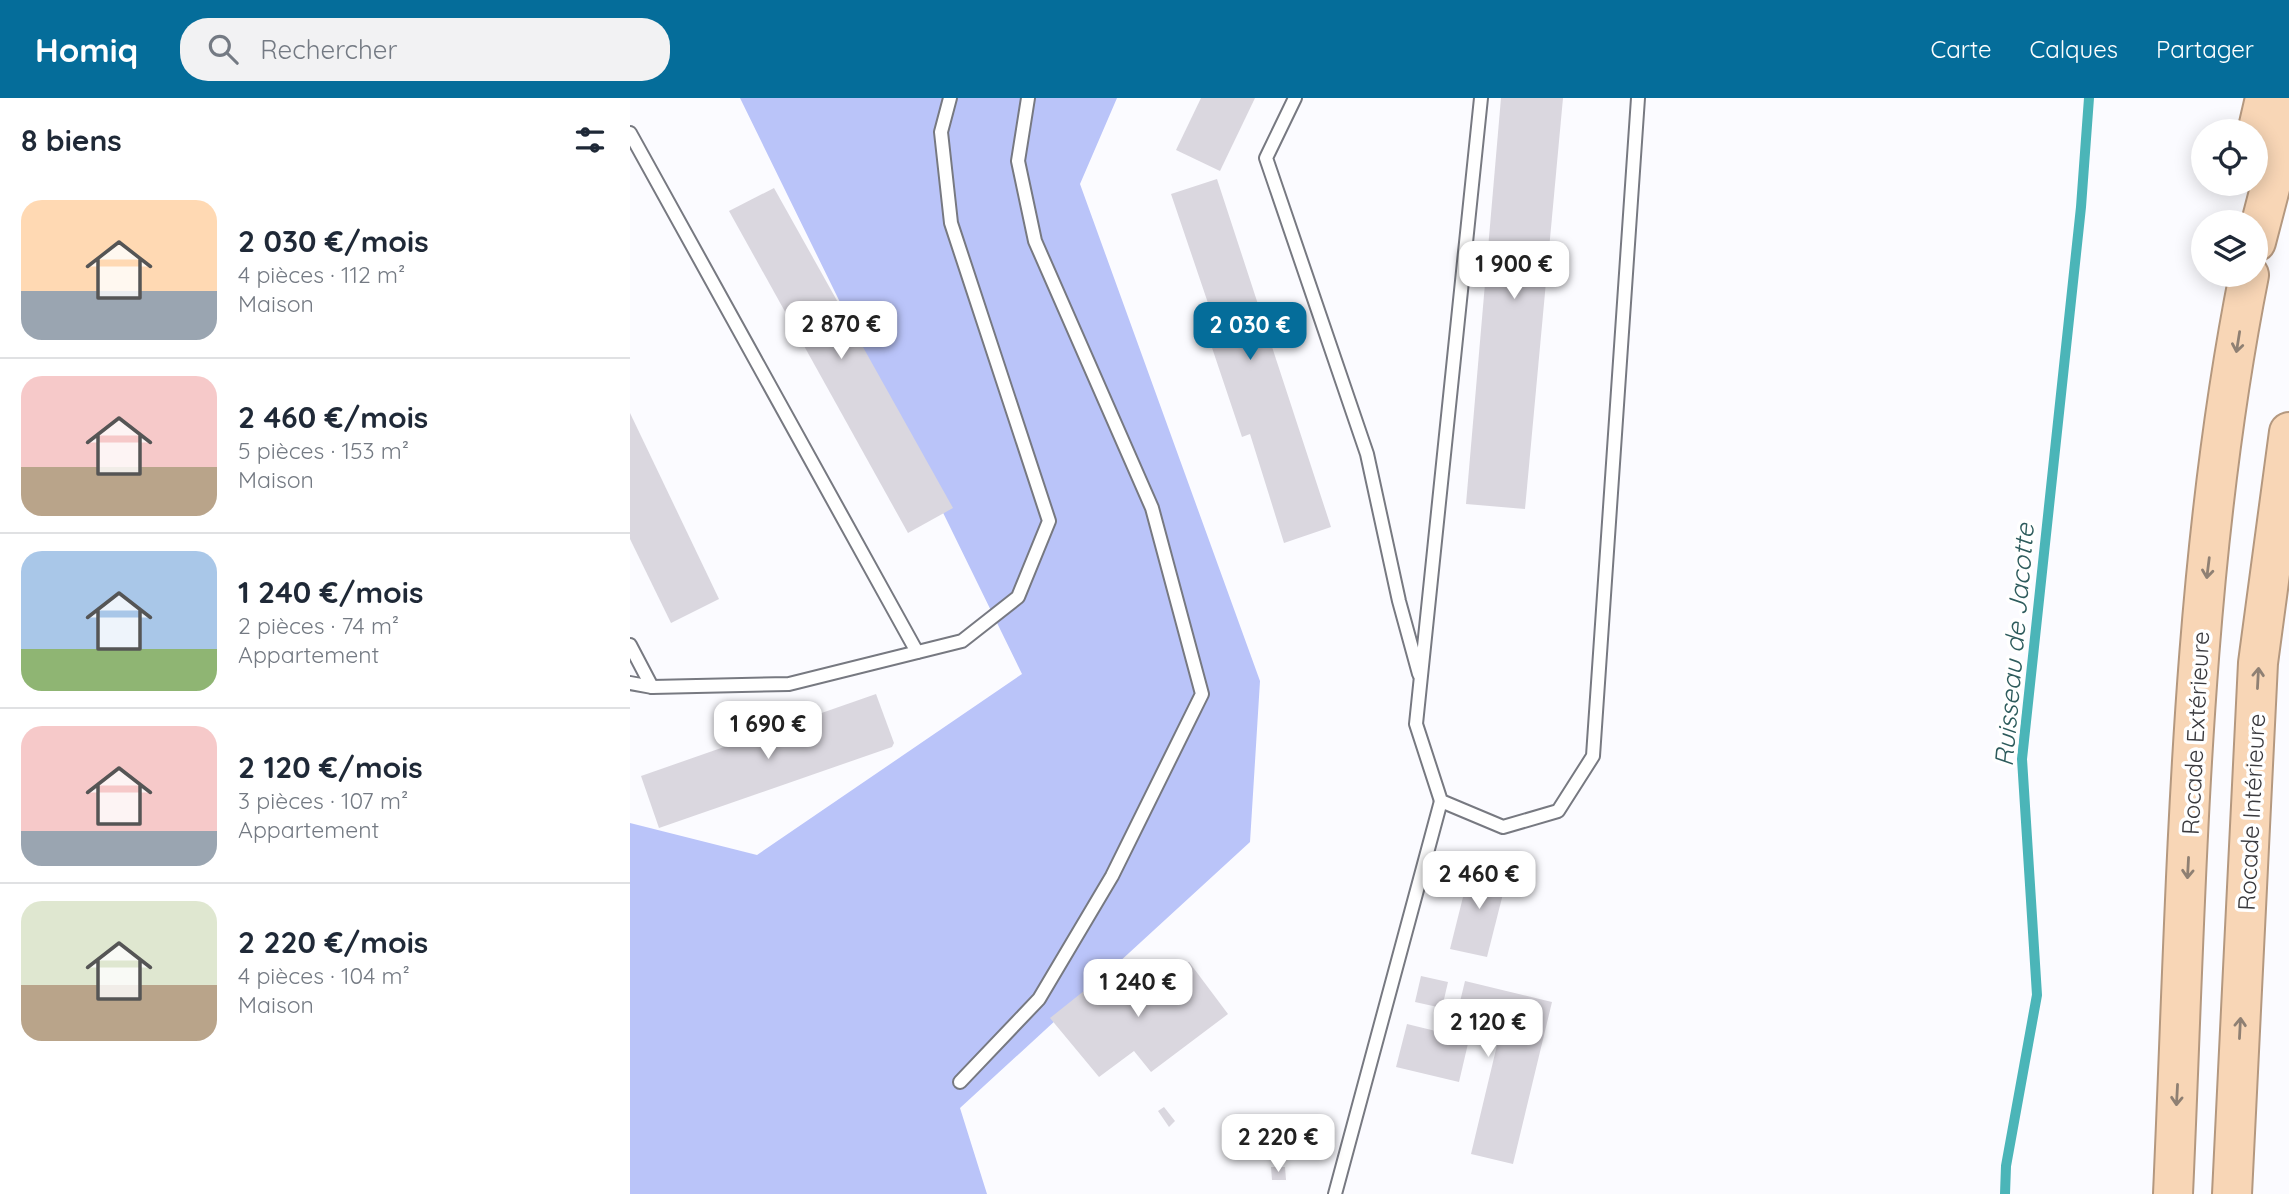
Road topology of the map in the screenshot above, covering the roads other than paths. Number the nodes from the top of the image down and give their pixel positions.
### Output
1 (950, 98) edge
2 (1028, 98) edge
3 (1295, 98) edge
4 (1481, 98) edge
5 (1638, 98) edge
6 (2265, 98) edge
7 (2289, 115) edge
8 (2260, 119) edge
9 (630, 133) edge
10 (2264, 210) edge
11 (2247, 287) edge
12 (2289, 432) edge
13 (630, 645) edge
14 (918, 652) junction
15 (1421, 680) junction
16 (630, 682) edge
17 (652, 687) junction
18 (1441, 801) junction
19 (960, 1082) dead end
20 (1335, 1194) edge
21 (2173, 1194) edge
22 (2232, 1194) edge

1 - 14 lane
2 - 19 lane
3 - 15 lane
4 - 15 lane
5 - 18 lane
6 - 8 highway
7 - 10 highway
9 - 14 lane
11 -> 21 highway, Rocade Extérieure
22 -> 12 highway, Rocade Intérieure
13 - 17 lane
14 - 17 lane
15 - 18 lane
16 - 17 lane
18 - 20 lane

